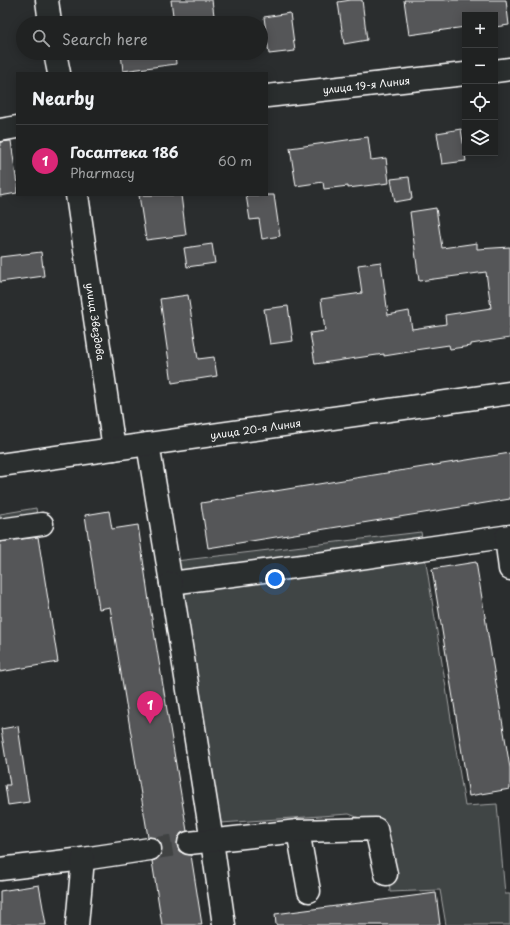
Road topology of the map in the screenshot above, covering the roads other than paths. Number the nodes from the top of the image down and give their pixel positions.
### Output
1 (47, 0) edge
2 (49, 16) edge
3 (56, 60) edge
4 (510, 69) edge
5 (498, 71) edge
6 (59, 72) edge
7 (462, 74) edge
8 (268, 96) edge
9 (16, 127) edge
10 (0, 130) edge
11 (77, 196) edge
12 (510, 392) edge
13 (148, 444) junction
14 (114, 448) junction
15 (0, 464) edge
16 (42, 524) dead end
17 (0, 530) edge
18 (508, 537) edge
19 (510, 568) edge
20 (171, 583) junction
21 (298, 831) junction
22 (212, 841) junction
23 (189, 844) tunnel mouth
24 (150, 849) tunnel mouth
25 (83, 859) junction
26 (0, 869) edge
27 (386, 874) dead end
28 (309, 891) dead end
29 (77, 925) edge
30 (224, 925) edge

1 - 2 street
3 - 6 street
4 - 5 street
7 - 8 street, улица 19-я Линия
9 - 10 street
11 - 14 street, улица Звездова
12 - 13 street, улица 20-я Линия
13 - 14 street, улица 20-я Линия
13 - 20 street
14 - 15 street, улица 20-я Линия
16 - 17 street
18 - 19 street
18 - 20 street
20 - 22 street
21 - 22 street
21 - 27 street
21 - 28 street
22 - 23 street
22 - 30 street
24 - 25 street
25 - 26 street
25 - 29 street

